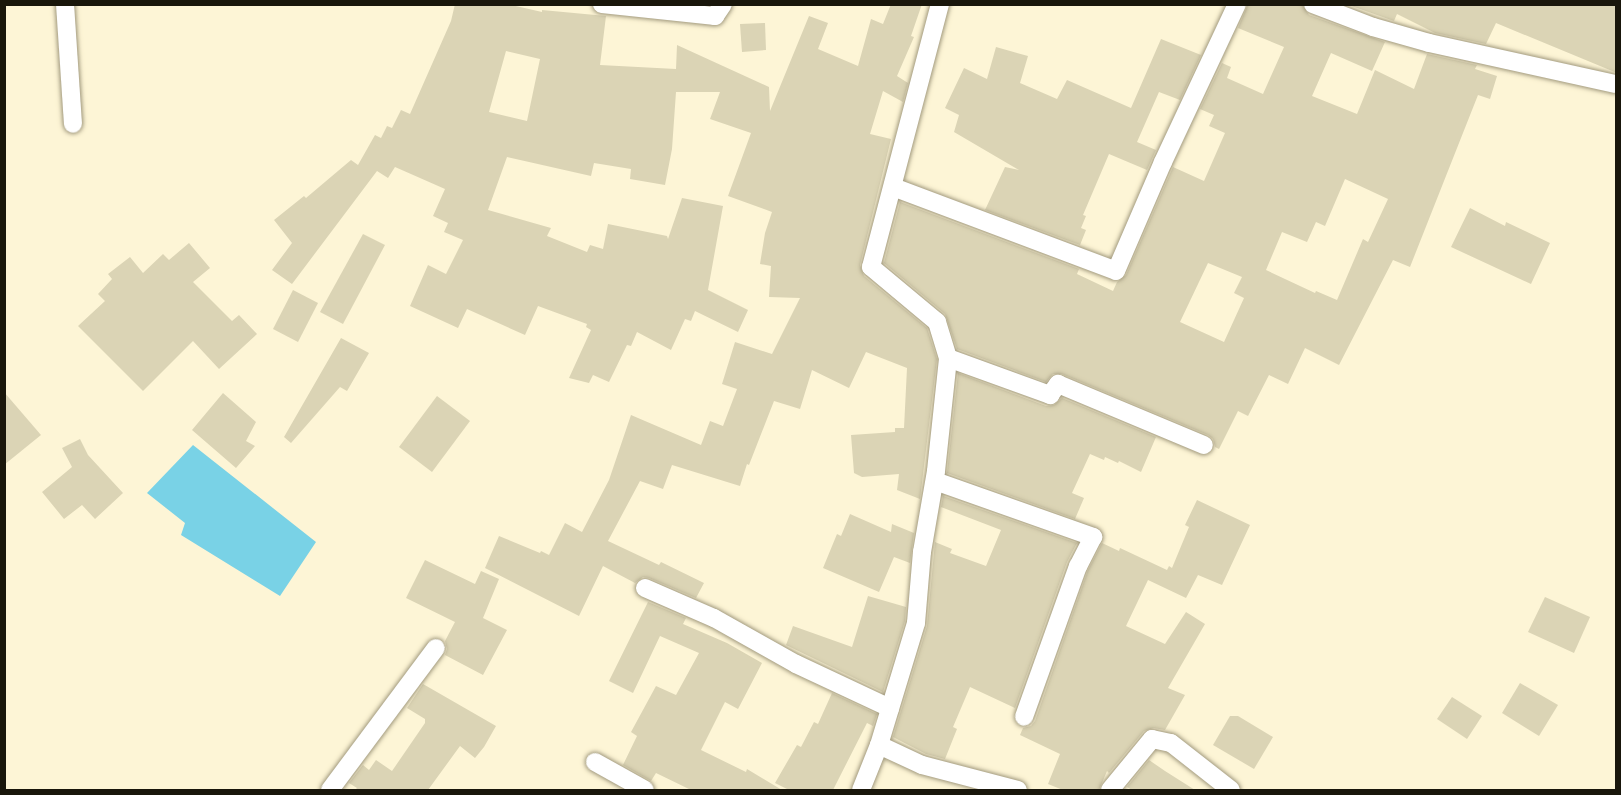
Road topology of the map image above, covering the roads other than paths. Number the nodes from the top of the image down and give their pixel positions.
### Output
1 (65, 4) edge
2 (602, 4) edge
3 (723, 4) edge
4 (940, 4) edge
5 (1237, 4) edge
6 (1313, 4) edge
7 (1617, 84) edge
8 (73, 124) dead end
9 (893, 187) junction
10 (948, 358) junction
11 (1204, 446) dead end
12 (935, 481) junction
13 (645, 588) dead end
14 (436, 648) dead end
15 (890, 708) junction
16 (1024, 717) dead end
17 (879, 745) junction
18 (595, 762) dead end
19 (330, 790) edge
20 (645, 790) edge
21 (861, 790) edge
22 (1018, 790) edge
23 (1110, 790) edge
24 (1232, 790) edge

1 - 8 street
2 - 3 street
4 - 9 street
5 - 9 street
6 - 7 street
9 - 10 street
10 - 11 street
10 - 12 street
12 - 15 street
12 - 16 street
13 - 15 street
14 - 19 street
15 - 17 street
17 - 21 street
17 - 22 street
18 - 20 street
23 - 24 street

